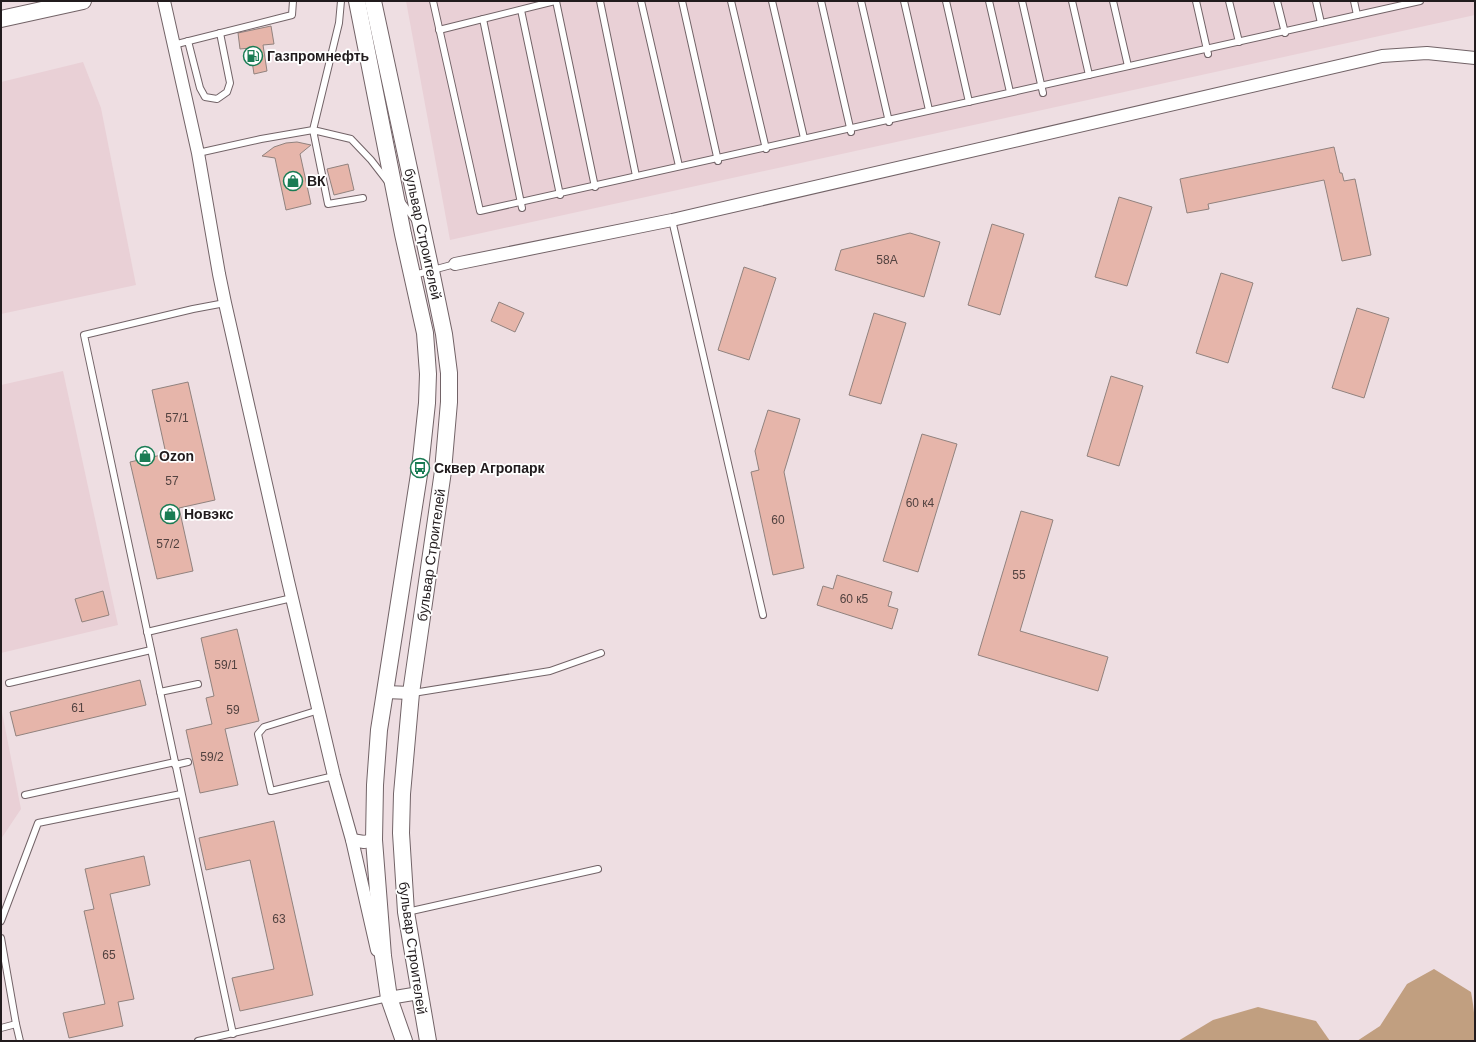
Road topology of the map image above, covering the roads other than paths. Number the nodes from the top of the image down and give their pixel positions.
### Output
1 (83, 1) edge
2 (164, 1) edge
3 (293, 1) edge
4 (341, 1) edge
5 (357, 1) edge
6 (373, 1) edge
7 (433, 1) edge
8 (556, 1) edge
9 (600, 1) edge
10 (641, 1) edge
11 (682, 1) edge
12 (732, 1) edge
13 (772, 1) edge
14 (821, 1) edge
15 (862, 1) edge
16 (904, 1) edge
17 (946, 1) edge
18 (989, 1) edge
19 (1022, 1) edge
20 (1072, 1) edge
21 (1113, 1) edge
22 (1196, 1) edge
23 (1229, 1) edge
24 (1277, 1) edge
25 (1316, 1) edge
26 (1354, 1) edge
27 (1420, 1) edge
28 (1394, 4) edge
29 (521, 10) junction
30 (1357, 15) junction
31 (1, 19) edge
32 (483, 19) junction
33 (1321, 23) junction
34 (440, 30) junction
35 (1284, 32) junction
36 (220, 33) junction
37 (188, 41) junction
38 (1239, 42) junction
39 (173, 45) junction
40 (1208, 51) junction
41 (1475, 58) edge
42 (1128, 66) junction
43 (1089, 75) junction
44 (1041, 85) junction
45 (1010, 92) junction
46 (1043, 93) dead end
47 (969, 102) junction
48 (929, 110) junction
49 (889, 121) junction
50 (313, 130) junction
51 (850, 130) junction
52 (804, 138) junction
53 (765, 148) junction
54 (198, 153) junction
55 (718, 159) junction
56 (679, 166) junction
57 (636, 176) junction
58 (595, 186) junction
59 (394, 192) junction
60 (559, 194) junction
61 (363, 198) dead end
62 (522, 205) junction
63 (672, 220) junction
64 (422, 229) junction
65 (454, 264) joint
66 (431, 271) junction
67 (411, 276) junction
68 (225, 303) junction
69 (292, 598) junction
70 (763, 615) dead end
71 (147, 632) junction
72 (151, 650) junction
73 (601, 653) dead end
74 (9, 683) dead end
75 (198, 684) dead end
76 (160, 692) junction
77 (385, 692) junction
78 (411, 693) junction
79 (319, 710) junction
80 (188, 762) dead end
81 (175, 763) junction
82 (334, 776) junction
83 (181, 794) junction
84 (25, 795) dead end
85 (352, 840) junction
86 (374, 840) junction
87 (598, 869) dead end
88 (406, 912) junction
89 (1, 921) edge
90 (1, 938) edge
91 (419, 993) junction
92 (389, 998) junction
93 (16, 1024) junction
94 (1, 1028) edge
95 (233, 1034) junction
96 (20, 1041) edge
97 (198, 1041) edge
98 (404, 1041) edge
99 (428, 1041) edge

1 - 31 main road
2 - 39 street, бульвар Строителей
3 - 36 lane
4 - 50 lane
5 - 59 main road, бульвар Строителей
6 - 64 main road, бульвар Строителей
7 - 34 lane
8 - 29 lane
8 - 58 lane
9 - 57 lane
10 - 56 lane
11 - 55 lane
12 - 53 lane
13 - 52 lane
14 - 51 lane
15 - 49 lane
16 - 48 lane
17 - 47 lane
18 - 45 lane
19 - 44 lane
20 - 43 lane
21 - 42 lane
22 - 40 lane
23 - 38 lane
24 - 35 lane
25 - 33 lane
26 - 30 lane
27 - 28 lane
28 - 30 lane
29 - 32 lane
29 - 60 lane
30 - 33 lane
32 - 34 lane
32 - 62 lane
33 - 35 lane
34 - 62 lane
35 - 38 lane
36 - 37 lane
36 - 37 lane
37 - 39 lane
38 - 40 lane
39 - 54 street, бульвар Строителей
40 - 42 lane
41 - 63 street
42 - 43 lane
43 - 44 lane
44 - 45 lane
44 - 46 lane
45 - 47 lane
47 - 48 lane
48 - 49 lane
49 - 51 lane
50 - 54 lane
50 - 59 lane
50 - 61 lane
51 - 52 lane
52 - 53 lane
53 - 55 lane
54 - 68 street, бульвар Строителей
55 - 56 lane
56 - 57 lane
57 - 58 lane
58 - 60 lane
59 - 64 lane
59 - 67 main road, бульвар Строителей
60 - 62 lane
63 - 65 street
63 - 70 lane
64 - 66 main road, бульвар Строителей
65 - 66 lane
66 - 67 lane
66 - 78 main road, бульвар Строителей
67 - 77 main road, бульвар Строителей
68 - 69 street, бульвар Строителей
68 - 71 lane
69 - 71 lane
69 - 79 street, бульвар Строителей
71 - 72 lane
72 - 74 lane
72 - 76 lane
73 - 78 lane
75 - 76 lane
76 - 81 lane
77 - 78 street
77 - 86 main road, бульвар Строителей
78 - 88 main road, бульвар Строителей
79 - 82 street, бульвар Строителей
79 - 82 lane
80 - 81 lane
81 - 83 lane
81 - 84 lane
82 - 85 street, бульвар Строителей
83 - 89 lane
83 - 95 lane
85 - 86 street
85 - 92 street, бульвар Строителей
86 - 92 main road, бульвар Строителей
87 - 88 lane
88 - 91 main road, бульвар Строителей
90 - 93 lane
91 - 92 street
91 - 99 main road, бульвар Строителей
92 - 95 lane
92 - 98 main road, бульвар Строителей
93 - 94 lane
93 - 96 lane
95 - 97 lane

